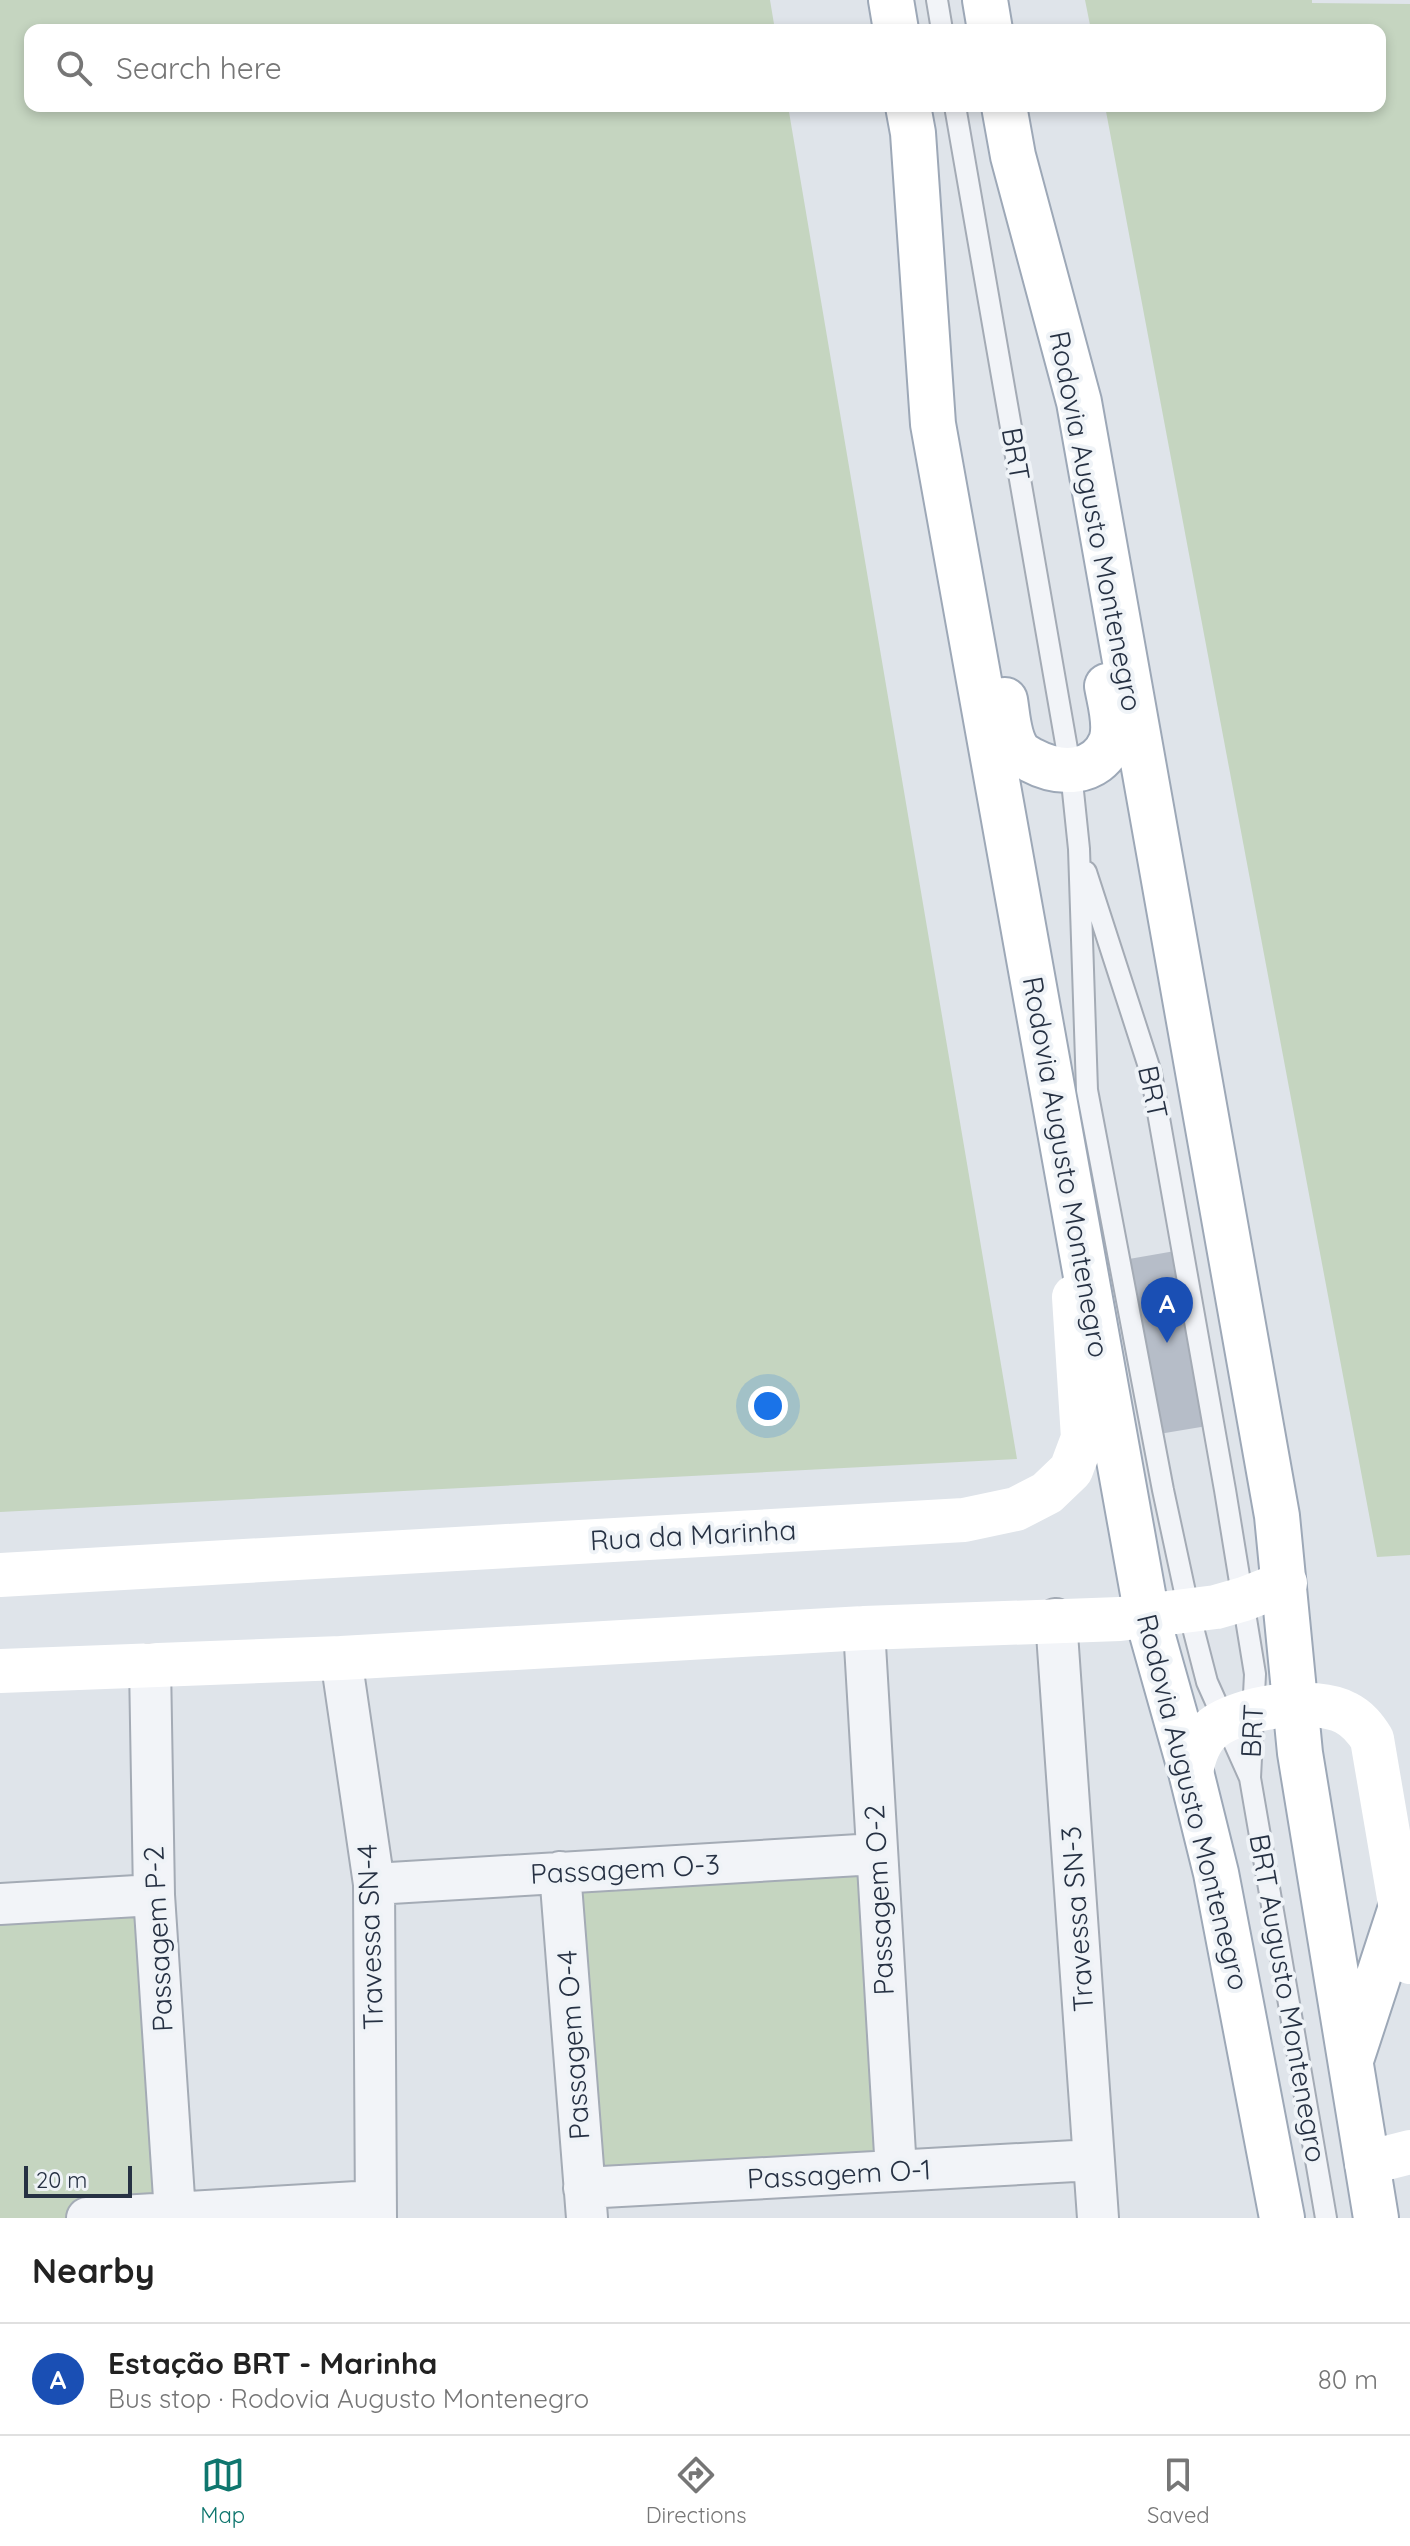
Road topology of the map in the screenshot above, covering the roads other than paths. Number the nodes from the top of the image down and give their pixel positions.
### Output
1 (891, 0) edge
2 (937, 0) edge
3 (985, 0) edge
4 (895, 24) edge
5 (941, 24) edge
6 (989, 24) edge
7 (909, 112) edge
8 (956, 112) edge
9 (1005, 112) edge
10 (1079, 402) junction
11 (933, 424) junction
12 (1071, 772) junction
13 (1079, 849) junction
14 (1067, 1171) junction
15 (0, 1575) edge
16 (1285, 1583) junction
17 (1244, 1599) junction
18 (1168, 1614) junction
19 (1056, 1619) junction
20 (864, 1628) junction
21 (341, 1658) junction
22 (150, 1665) junction
23 (0, 1671) edge
24 (1257, 1713) junction
25 (1191, 1772) junction
26 (1250, 1778) junction
27 (876, 1854) junction
28 (560, 1872) junction
29 (374, 1884) junction
30 (154, 1895) junction
31 (0, 1904) edge
32 (1401, 1907) junction
33 (1410, 1962) edge
34 (1350, 2063) junction
35 (1410, 2152) edge
36 (1093, 2160) junction
37 (1367, 2163) junction
38 (896, 2171) junction
39 (585, 2203) edge
40 (375, 2209) edge
41 (175, 2213) junction
42 (87, 2218) edge
43 (1098, 2218) edge
44 (1282, 2218) edge
45 (1326, 2218) edge
46 (1376, 2218) edge

1 - 4 main road
2 - 5 lane
3 - 6 main road
7 - 11 main road, Rodovia Augusto Montenegro
8 - 12 lane, BRT
9 - 10 main road, Rodovia Augusto Montenegro
10 - 12 main road
10 - 16 main road, Rodovia Augusto Montenegro
11 - 12 main road
11 - 14 main road, Rodovia Augusto Montenegro
12 - 13 lane, BRT
13 - 17 lane, BRT
13 - 18 lane, BRT
14 - 15 main road, Rua da Marinha
14 - 18 main road, Rodovia Augusto Montenegro
16 - 17 main road
16 - 24 main road, Rodovia Augusto Montenegro
17 - 18 main road
17 - 24 lane, BRT
18 - 19 main road
18 - 24 lane, BRT
18 - 25 main road, Rodovia Augusto Montenegro
19 - 20 main road
19 - 36 street, Travessa SN-3
20 - 21 main road
20 - 27 street, Passagem O-2
21 - 22 main road
21 - 29 street, Travessa SN-4
22 - 23 main road
22 - 30 street, Passagem P-2
24 - 25 main road
24 - 26 lane, BRT
24 - 26 lane, BRT
24 - 32 main road
24 - 34 main road, Rodovia Augusto Montenegro
25 - 44 main road, Rodovia Augusto Montenegro
26 - 45 lane, BRT Augusto Montenegro
27 - 28 street, Passagem O-3
27 - 38 street, Passagem O-2
28 - 29 street, Passagem O-3
28 - 39 street, Passagem O-4
29 - 40 street, Travessa SN-4
30 - 31 street
30 - 41 street, Passagem P-2
32 - 33 main road
32 - 34 main road
34 - 37 main road, Rodovia Augusto Montenegro
35 - 37 main road
36 - 38 street, Passagem O-1
36 - 43 street, Travessa SN-3
37 - 46 main road, Rodovia Augusto Montenegro
38 - 39 street, Passagem O-1
40 - 41 street
41 - 42 street

